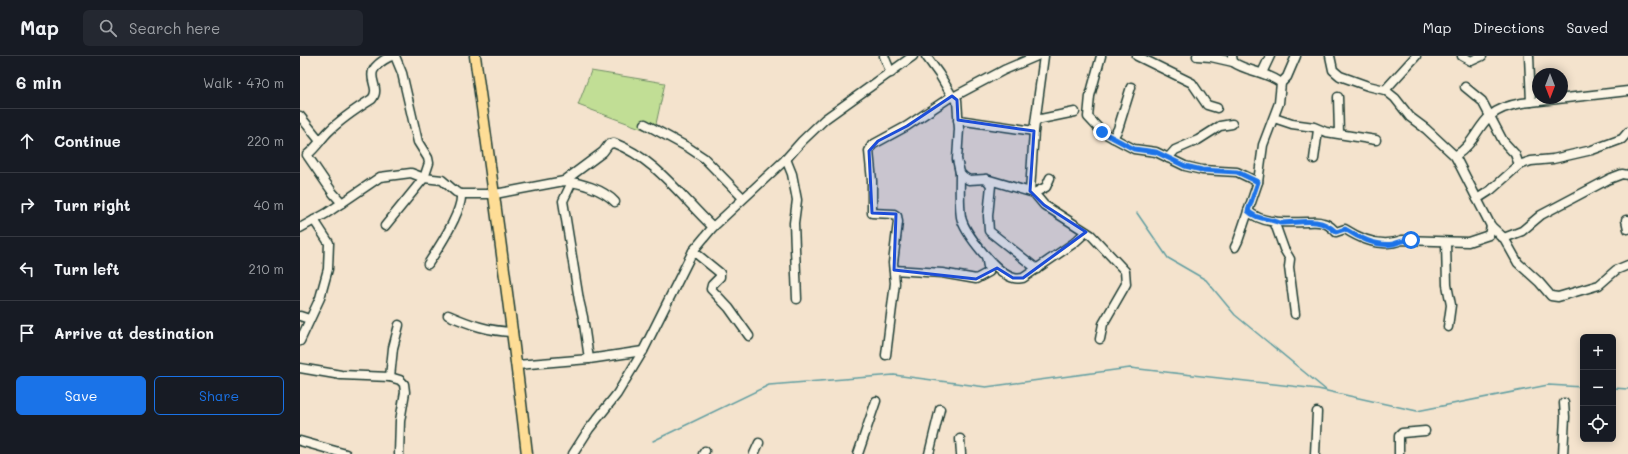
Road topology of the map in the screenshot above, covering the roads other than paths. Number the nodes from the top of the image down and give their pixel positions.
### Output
1 (391, 56) edge
2 (395, 56) edge
3 (475, 56) edge
4 (884, 56) edge
5 (912, 56) edge
6 (926, 56) edge
7 (1037, 56) edge
8 (1044, 56) edge
9 (1101, 56) edge
10 (1137, 56) edge
11 (1197, 56) edge
12 (1270, 56) edge
13 (1296, 56) edge
14 (1330, 56) edge
15 (1416, 56) edge
16 (1462, 56) edge
17 (1482, 56) edge
18 (1528, 56) edge
19 (1233, 59) edge
20 (891, 73) junction
21 (1262, 73) junction
22 (1281, 83) junction
23 (1131, 87) dead end
24 (1465, 87) dead end
25 (1385, 90) junction
26 (1628, 91) edge
27 (953, 96) junction
28 (1338, 97) dead end
29 (1531, 102) junction
30 (1217, 108) dead end
31 (1075, 112) dead end
32 (300, 116) edge
33 (1490, 116) junction
34 (1274, 118) junction
35 (958, 120) junction
36 (1036, 120) junction
37 (645, 124) dead end
38 (1232, 124) dead end
39 (1318, 130) junction
40 (1034, 131) junction
41 (1628, 132) edge
42 (1339, 133) junction
43 (1113, 138) junction
44 (1376, 140) dead end
45 (320, 141) junction
46 (307, 155) junction
47 (1455, 156) junction
48 (1168, 158) junction
49 (786, 159) junction
50 (1314, 159) dead end
51 (300, 160) edge
52 (1519, 165) junction
53 (960, 173) junction
54 (1628, 175) edge
55 (424, 178) junction
56 (1050, 178) dead end
57 (986, 179) junction
58 (568, 181) junction
59 (1258, 182) junction
60 (1032, 192) junction
61 (461, 194) junction
62 (495, 194) junction
63 (743, 198) junction
64 (1477, 198) junction
65 (615, 202) dead end
66 (342, 203) junction
67 (1248, 211) junction
68 (314, 220) junction
69 (1274, 220) junction
70 (1628, 220) edge
71 (385, 226) dead end
72 (1492, 226) junction
73 (713, 227) junction
74 (300, 228) edge
75 (1628, 229) edge
76 (1086, 232) junction
77 (1489, 235) junction
78 (1504, 238) junction
79 (1446, 242) junction
80 (1235, 247) dead end
81 (693, 251) junction
82 (986, 256) junction
83 (428, 264) dead end
84 (1628, 265) edge
85 (1037, 269) junction
86 (894, 270) junction
87 (797, 300) dead end
88 (1295, 314) dead end
89 (448, 315) dead end
90 (300, 316) edge
91 (309, 319) junction
92 (399, 325) dead end
93 (1448, 327) dead end
94 (513, 332) junction
95 (749, 336) dead end
96 (1100, 339) dead end
97 (300, 341) edge
98 (643, 351) junction
99 (886, 355) dead end
100 (589, 359) junction
101 (517, 365) junction
102 (300, 368) edge
103 (390, 377) junction
104 (876, 401) dead end
105 (1564, 403) dead end
106 (940, 409) dead end
107 (1317, 412) dead end
108 (1425, 431) dead end
109 (960, 439) dead end
110 (300, 441) edge
111 (759, 443) dead end
112 (333, 452) edge
113 (346, 454) edge
114 (399, 454) edge
115 (527, 454) edge
116 (573, 454) edge
117 (754, 454) edge
118 (858, 454) edge
119 (928, 454) edge
120 (961, 454) edge
121 (1315, 454) edge
122 (1398, 454) edge
123 (1563, 454) edge

1 - 45 street
2 - 55 street
3 - 62 main road
4 - 20 street
5 - 20 street
6 - 27 street
7 - 27 street
8 - 36 street
9 - 43 street
10 - 30 street
11 - 19 street
12 - 21 street
13 - 22 street
14 - 25 street
15 - 25 street
16 - 17 street
18 - 29 street
19 - 21 street
20 - 49 street
21 - 22 street
22 - 34 street
23 - 43 street
24 - 33 street
25 - 47 street
26 - 29 street
27 - 35 street
27 - 86 street
28 - 42 street
29 - 33 street
31 - 36 street
32 - 45 street
33 - 47 street
33 - 52 street
34 - 39 street
34 - 59 street
35 - 40 street
35 - 53 street
36 - 40 street
37 - 63 street
38 - 48 street
39 - 42 street
39 - 50 street
40 - 60 street
41 - 52 street
42 - 44 street
43 - 48 street
45 - 46 street
46 - 51 street
46 - 66 street
47 - 64 street
48 - 59 street
49 - 63 street
49 - 87 street
52 - 64 street
53 - 57 street
53 - 82 street
54 - 78 street
55 - 61 street
55 - 66 street
55 - 71 street
56 - 60 street
57 - 60 street
57 - 85 street
58 - 62 street
58 - 65 street
58 - 73 street
58 - 100 street
59 - 67 street
60 - 76 street
61 - 62 street
61 - 83 street
62 - 94 main road
63 - 73 street
64 - 72 street
66 - 68 street
67 - 69 street
67 - 80 street
68 - 74 street
68 - 91 street
69 - 79 street
69 - 88 street
70 - 75 street
72 - 77 street
72 - 78 street
73 - 81 street
76 - 85 street
76 - 96 street
77 - 78 street
77 - 79 street
78 - 84 street
79 - 93 street
81 - 95 street
81 - 98 street
82 - 85 street
82 - 86 street
86 - 99 street
89 - 94 street
90 - 91 street
91 - 97 street
92 - 103 street
94 - 101 main road
98 - 100 street
98 - 116 street
100 - 101 street
101 - 115 main road
102 - 103 street
103 - 114 street
104 - 118 street
105 - 123 street
106 - 119 street
107 - 121 street
108 - 122 street
109 - 120 street
110 - 112 street
111 - 117 street
112 - 113 street

